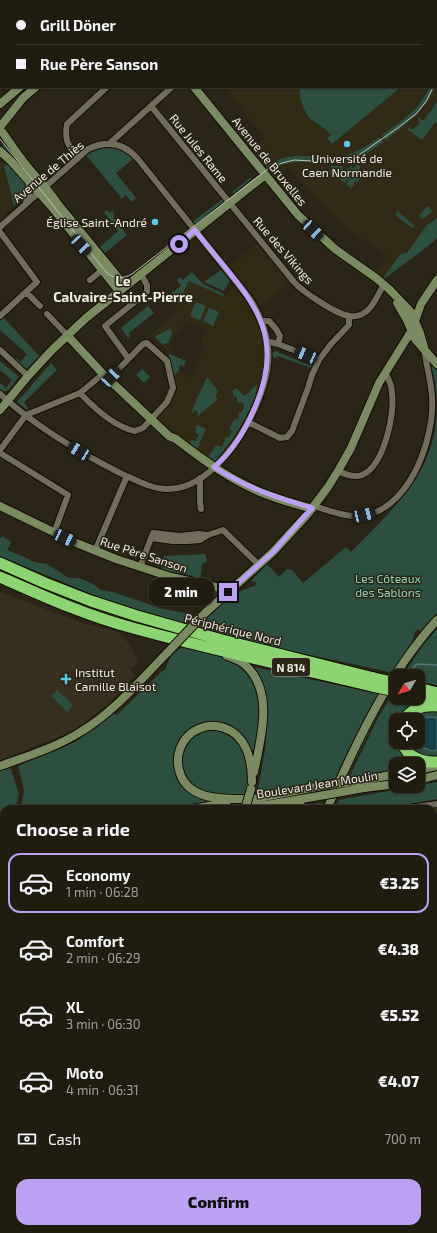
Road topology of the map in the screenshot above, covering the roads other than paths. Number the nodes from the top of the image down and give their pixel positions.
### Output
1 (19, 88) edge
2 (35, 88) edge
3 (105, 88) edge
4 (171, 88) edge
5 (195, 88) edge
6 (0, 104) edge
7 (151, 106) junction
8 (0, 128) edge
9 (110, 143) junction
10 (0, 151) edge
11 (78, 157) junction
12 (266, 175) junction
13 (28, 180) junction
14 (45, 186) junction
15 (38, 192) junction
16 (230, 203) junction
17 (25, 204) junction
18 (0, 227) edge
19 (195, 230) junction
20 (0, 232) edge
21 (102, 270) junction
22 (141, 274) junction
23 (90, 280) dead end
24 (437, 282) edge
25 (386, 287) junction
26 (122, 289) junction
27 (26, 292) junction
28 (40, 306) dead end
29 (47, 314) dead end
30 (0, 316) edge
31 (349, 316) junction
32 (261, 322) junction
33 (414, 326) junction
34 (67, 335) junction
35 (267, 341) junction
36 (278, 344) junction
37 (424, 347) junction
38 (0, 350) edge
39 (128, 358) junction
40 (319, 360) junction
41 (437, 364) edge
42 (385, 373) junction
43 (28, 376) junction
44 (106, 377) junction
45 (80, 393) junction
46 (0, 394) edge
47 (8, 400) junction
48 (0, 410) edge
49 (26, 415) junction
50 (154, 421) junction
51 (248, 422) junction
52 (0, 450) edge
53 (0, 453) edge
54 (214, 467) junction
55 (338, 471) junction
56 (127, 476) junction
57 (200, 478) junction
58 (0, 506) edge
59 (313, 507) junction
60 (201, 509) dead end
61 (54, 533) junction
62 (95, 551) junction
63 (0, 563) edge
64 (259, 565) junction
65 (140, 567) junction
66 (0, 577) edge
67 (228, 592) junction
68 (437, 620) edge
69 (210, 648) junction
70 (373, 682) junction
71 (389, 683) edge
72 (389, 689) edge
73 (425, 690) edge
74 (437, 693) edge
75 (425, 698) edge
76 (437, 701) edge
77 (437, 706) edge
78 (409, 713) edge
79 (406, 749) edge
80 (437, 762) edge
81 (0, 766) edge
82 (437, 766) edge
83 (425, 769) edge
84 (437, 775) edge
85 (389, 776) edge
86 (425, 778) edge
87 (365, 784) junction
88 (389, 784) edge
89 (252, 786) junction
90 (252, 799) junction
91 (303, 799) junction
92 (216, 805) edge
93 (247, 805) edge
94 (266, 805) edge
95 (294, 805) edge
96 (329, 805) edge

1 - 6 street
2 - 8 street
3 - 11 street
4 - 7 street
5 - 12 street, Avenue de Bruxelles
7 - 9 street
7 - 16 street, Rue Jules Rame
8 - 14 street
9 - 11 street, Avenue de Thiès
9 - 19 street
10 - 13 street
11 - 14 street, Avenue de Thiès
12 - 16 street
12 - 25 street, Avenue de Bruxelles
13 - 15 street
13 - 17 street
14 - 15 street, Avenue de Thiès
14 - 26 street
15 - 17 street, Avenue de Thiès
15 - 21 street
16 - 19 street
16 - 31 street, Rue des Vikings
17 - 18 street, Avenue de Thiès
19 - 22 street
19 - 32 street
20 - 27 street
21 - 23 street
21 - 26 street
22 - 26 street
22 - 39 street
24 - 33 street
25 - 31 street
25 - 33 street, Avenue de Bruxelles
26 - 34 street
27 - 28 street
27 - 30 street
29 - 34 street
31 - 40 street
32 - 35 street
32 - 36 street
33 - 37 street, Avenue de Bruxelles
33 - 42 street
34 - 43 street
34 - 44 street
35 - 36 street
35 - 51 street
36 - 40 street
37 - 41 street, Avenue de Bruxelles
37 - 59 street
38 - 43 street
39 - 44 street
39 - 50 street
40 - 51 street
42 - 55 street
42 - 55 street
43 - 47 street
44 - 45 street
44 - 50 street
45 - 49 street
45 - 50 street
46 - 47 street
47 - 48 street
47 - 49 street
49 - 52 street
49 - 56 street
50 - 54 street
51 - 54 street
53 - 61 street
54 - 57 street
54 - 59 street
55 - 59 street
56 - 57 street
56 - 62 street
57 - 60 street
58 - 61 street, Rue Père Sanson
59 - 64 street
61 - 62 street, Rue Père Sanson
62 - 65 street, Rue Père Sanson
63 - 70 highway, Périphérique Nord / N 814
64 - 65 street
64 - 67 street
65 - 67 street, Rue Père Sanson
66 - 69 highway, Périphérique Nord / N 814
67 - 81 street, bridge
68 - 96 street
69 - 70 highway, Périphérique Nord / N 814
69 - 89 street
70 - 71 highway, Périphérique Nord / N 814, bridge
70 - 72 highway, Périphérique Nord / N 814, bridge
73 - 74 highway
75 - 76 highway
77 - 78 highway
79 - 80 highway
82 - 83 street
84 - 86 street
85 - 87 street, Boulevard Jean Moulin
87 - 88 street, Boulevard Jean Moulin
87 - 90 street, bridge
87 - 91 street, Boulevard Jean Moulin, bridge
89 - 90 street
89 - 93 street, bridge
90 - 92 street
91 - 94 street, Boulevard Jean Moulin
91 - 95 street

